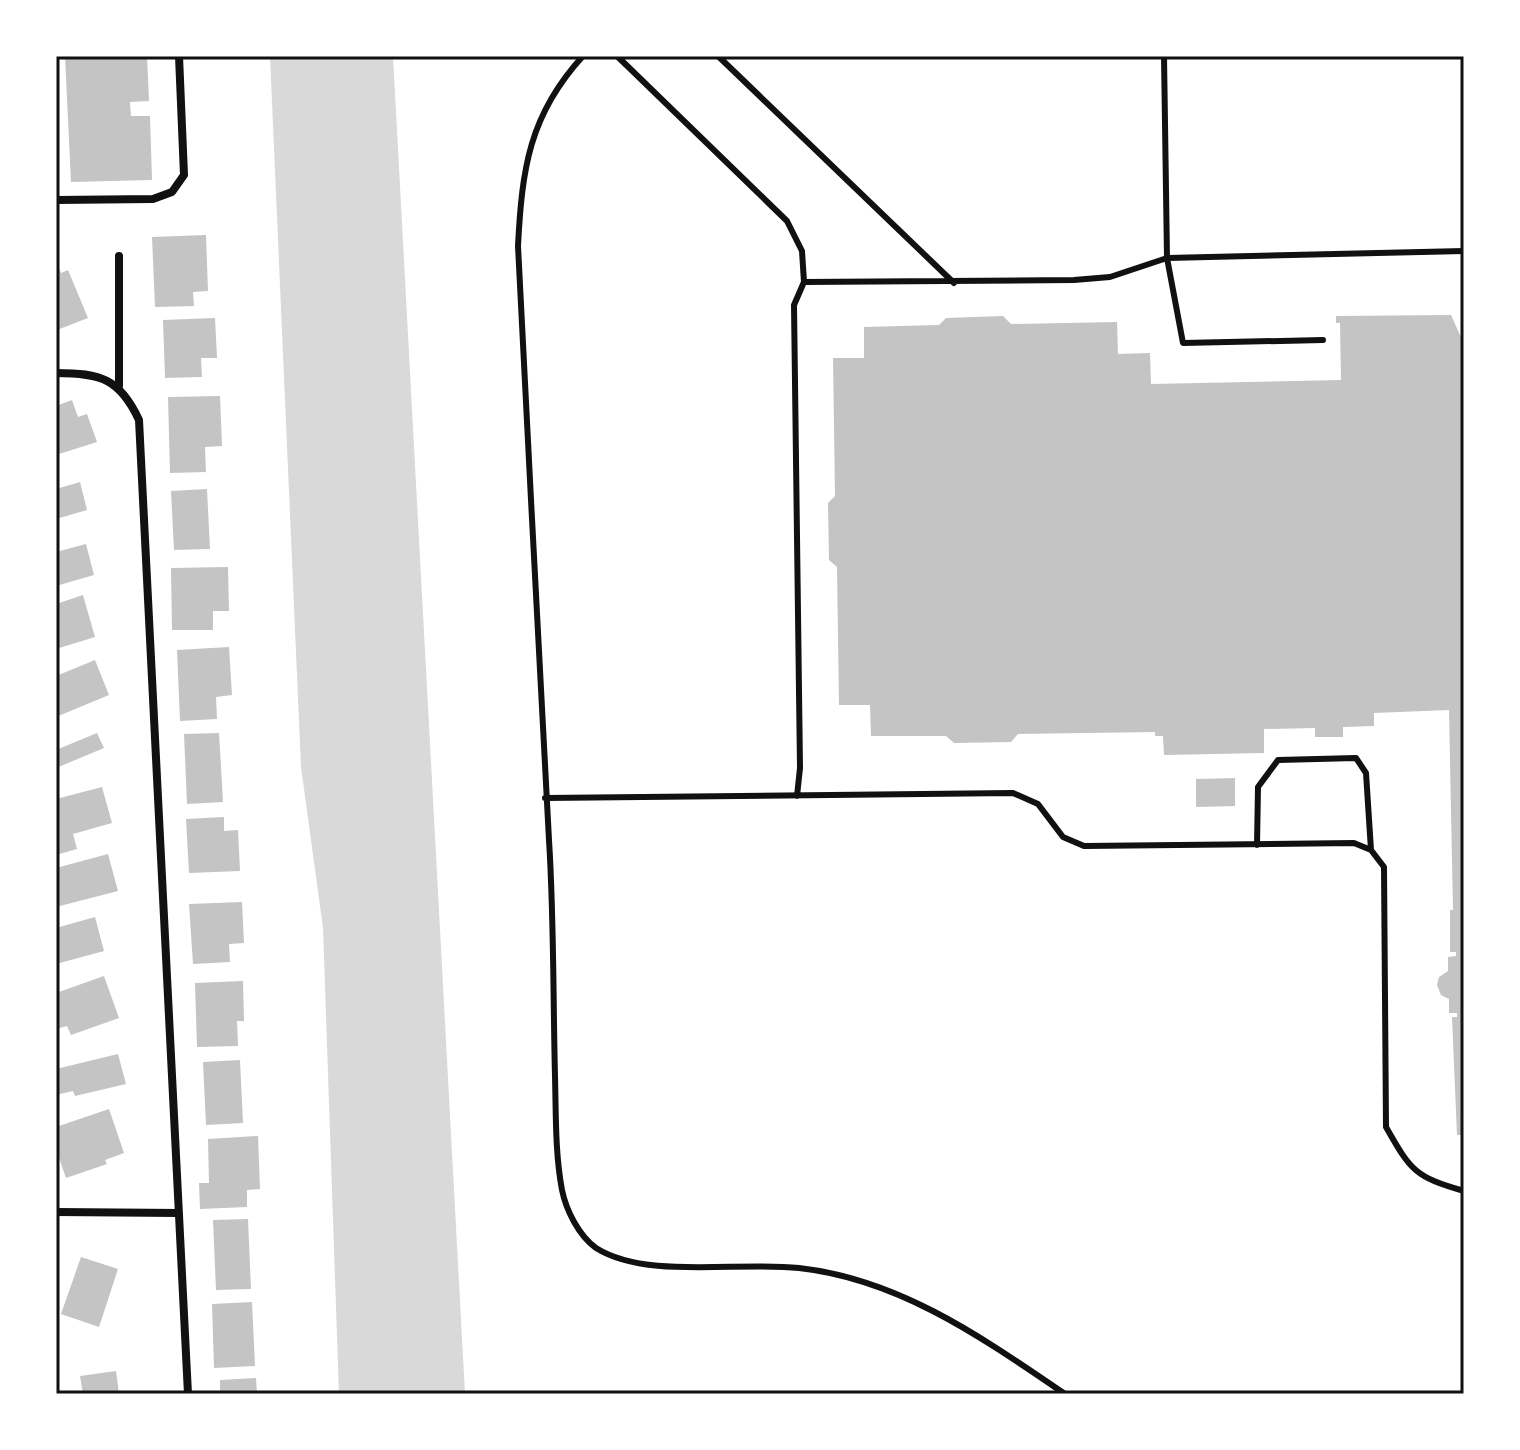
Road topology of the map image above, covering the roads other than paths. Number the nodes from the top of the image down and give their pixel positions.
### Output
1 (179, 56) edge
2 (583, 56) edge
3 (617, 56) edge
4 (718, 56) edge
5 (1164, 56) edge
6 (56, 200) edge
7 (1464, 251) edge
8 (119, 256) dead end
9 (1167, 258) junction
10 (804, 282) junction
11 (954, 283) junction
12 (1323, 340) dead end
13 (56, 373) edge
14 (119, 386) junction
15 (797, 796) junction
16 (545, 798) junction
17 (1257, 845) junction
18 (1371, 850) junction
19 (1464, 1191) edge
20 (56, 1212) edge
21 (179, 1213) junction
22 (188, 1394) edge
23 (1065, 1394) edge

1 - 6 street
2 - 16 lane
3 - 10 lane
4 - 11 lane
5 - 9 lane
7 - 9 lane
8 - 14 street
9 - 11 lane
9 - 12 lane
10 - 11 lane
10 - 15 lane
13 - 14 street
14 - 21 street
15 - 16 lane
15 - 17 lane
16 - 23 lane
17 - 18 lane
17 - 18 lane
18 - 19 lane
20 - 21 street
21 - 22 street

